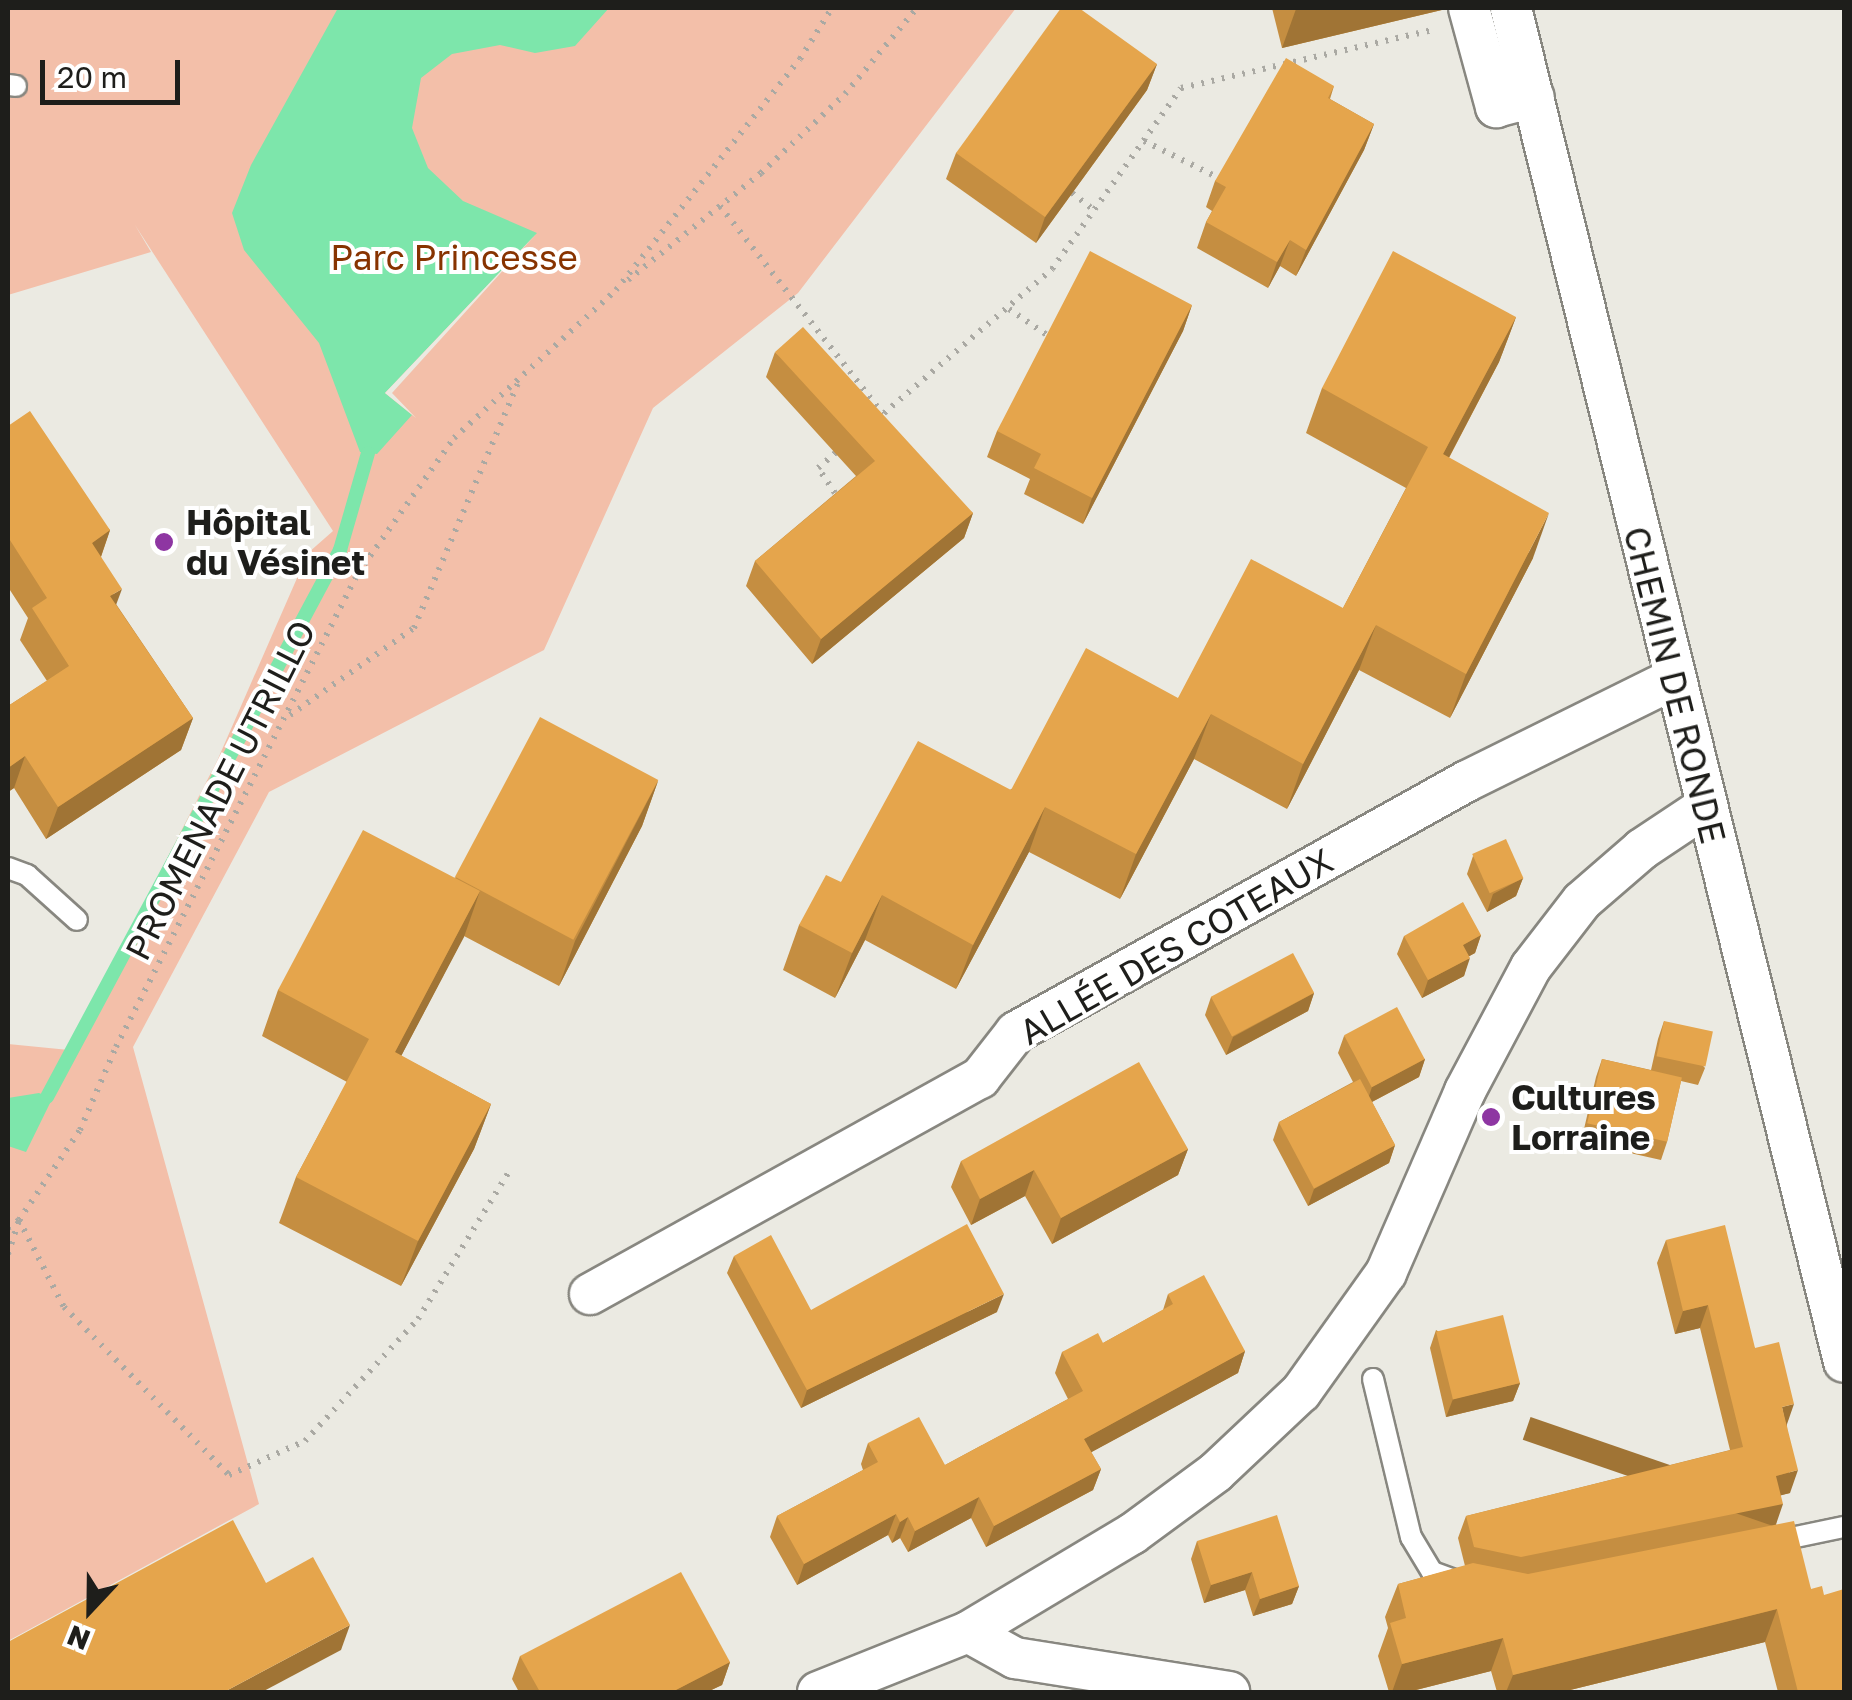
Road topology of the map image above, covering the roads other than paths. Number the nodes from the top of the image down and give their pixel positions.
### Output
1 (1510, 8) edge
2 (1471, 14) edge
3 (1534, 97) junction
4 (1673, 679) junction
5 (1705, 807) junction
6 (8, 868) edge
7 (77, 920) dead end
8 (590, 1294) dead end
9 (1844, 1362) edge
10 (1373, 1378) dead end
11 (1844, 1527) edge
12 (1747, 1547) edge
13 (1486, 1589) edge
14 (968, 1632) junction
15 (818, 1692) edge
16 (1229, 1692) edge

1 - 3 street, CHEMIN DE RONDE
2 - 3 street
3 - 4 street, CHEMIN DE RONDE
4 - 5 street, CHEMIN DE RONDE
4 - 8 street, ALLÉE DES COTEAUX
5 - 9 street, CHEMIN DE RONDE
5 - 14 street
6 - 7 lane
10 - 13 lane
11 - 12 lane
14 - 15 street
14 - 16 street

